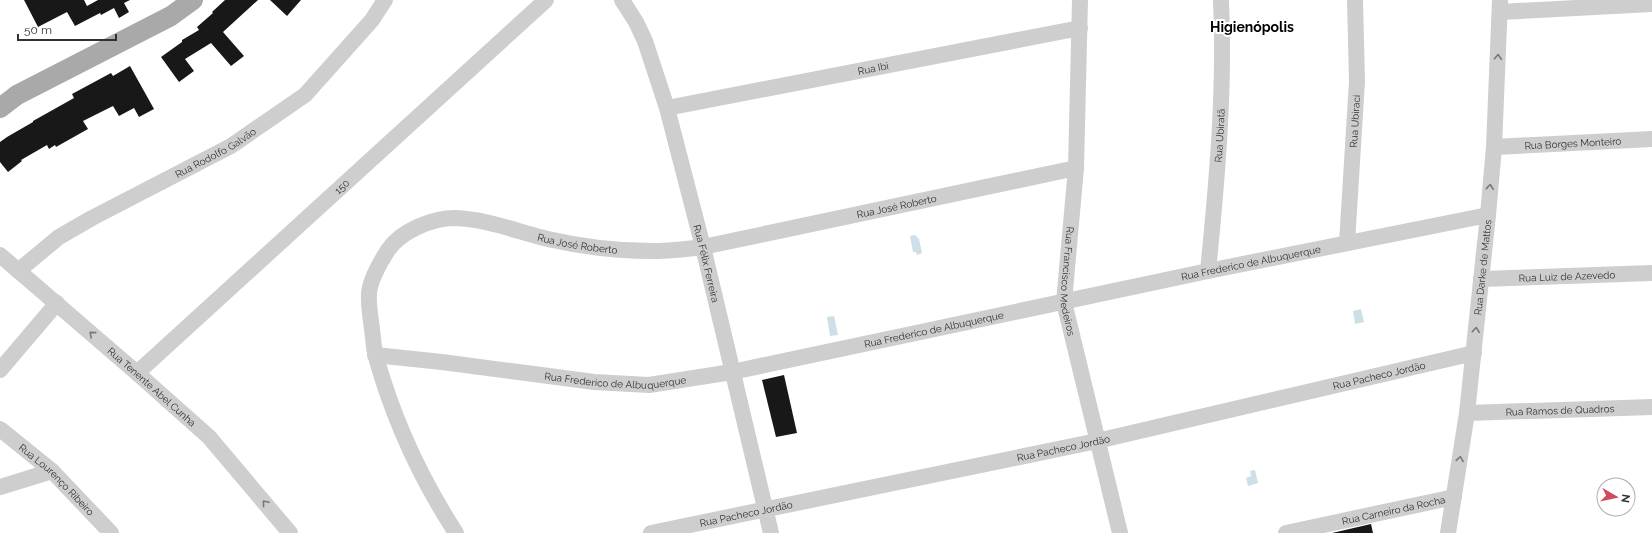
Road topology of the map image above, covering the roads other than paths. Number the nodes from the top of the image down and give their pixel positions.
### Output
1 (193, 0) edge
2 (385, 0) edge
3 (546, 0) edge
4 (622, 0) edge
5 (1080, 0) edge
6 (1221, 0) edge
7 (1355, 0) edge
8 (1652, 4) edge
9 (1500, 6) edge
10 (1080, 28) junction
11 (8, 97) edge
12 (0, 108) edge
13 (667, 108) junction
14 (1652, 139) edge
15 (1494, 147) junction
16 (1076, 168) junction
17 (1488, 215) junction
18 (1347, 243) junction
19 (704, 247) junction
20 (0, 255) edge
21 (18, 271) junction
22 (1208, 271) junction
23 (1652, 273) edge
24 (1481, 279) junction
25 (1064, 302) junction
26 (56, 303) junction
27 (1474, 353) junction
28 (375, 355) junction
29 (0, 370) edge
30 (732, 372) junction
31 (137, 373) junction
32 (1652, 407) edge
33 (1467, 413) junction
34 (0, 429) edge
35 (1097, 441) junction
36 (52, 471) junction
37 (0, 487) edge
38 (1454, 498) junction
39 (765, 509) junction
40 (111, 533) edge
41 (290, 533) edge
42 (456, 533) edge
43 (651, 533) edge
44 (770, 533) edge
45 (1120, 533) edge
46 (1286, 533) edge
47 (1448, 533) edge

1 - 11 main road
2 - 21 street, Rua Rodolfo Galvão
3 - 31 street, 150
4 - 13 street, Rua Félix Ferreira
5 - 10 street, Rua Francisco Medeiros
6 - 22 street, Rua Ubiratã
7 - 18 street, Rua Ubiraci
8 - 9 street
15 -> 9 street, Rua Darke de Mattos
10 - 13 street, Rua Ibi
10 - 16 street, Rua Francisco Medeiros
11 - 12 main road
13 - 19 street, Rua Félix Ferreira
14 - 15 street, Rua Borges Monteiro
17 -> 15 street, Rua Darke de Mattos
16 - 19 street, Rua José Roberto
16 - 25 street, Rua Francisco Medeiros
17 - 18 street, Rua Frederico de Albuquerque
17 - 24 street, Rua Darke de Mattos
18 - 22 street, Rua Frederico de Albuquerque
19 - 28 street, Rua José Roberto
19 - 30 street, Rua Félix Ferreira
20 - 21 street, Rua Tenente Abel Cunha
21 - 26 street, Rua Tenente Abel Cunha
22 - 25 street, Rua Frederico de Albuquerque
23 - 24 street, Rua Luiz de Azevedo
27 -> 24 street, Rua Darke de Mattos
25 - 30 street, Rua Frederico de Albuquerque
25 - 35 street, Rua Francisco Medeiros
26 - 29 street
31 -> 26 street, Rua Tenente Abel Cunha
27 - 33 street, Rua Darke de Mattos
27 - 35 street, Rua Pacheco Jordão
28 - 30 street, Rua Frederico de Albuquerque
28 - 42 street, Rua José Roberto
30 - 39 street, Rua Félix Ferreira
41 -> 31 street, Rua Tenente Abel Cunha
32 - 33 street, Rua Ramos de Quadros
38 -> 33 street, Rua Darke de Mattos
34 - 36 street, Rua Lourenço Ribeiro
35 - 39 street, Rua Pacheco Jordão
35 - 45 street, Rua Francisco Medeiros
36 - 37 street
36 - 40 street, Rua Lourenço Ribeiro
38 - 46 street, Rua Carneiro da Rocha
38 - 47 street, Rua Darke de Mattos
39 - 43 street, Rua Pacheco Jordão
39 - 44 street, Rua Félix Ferreira

